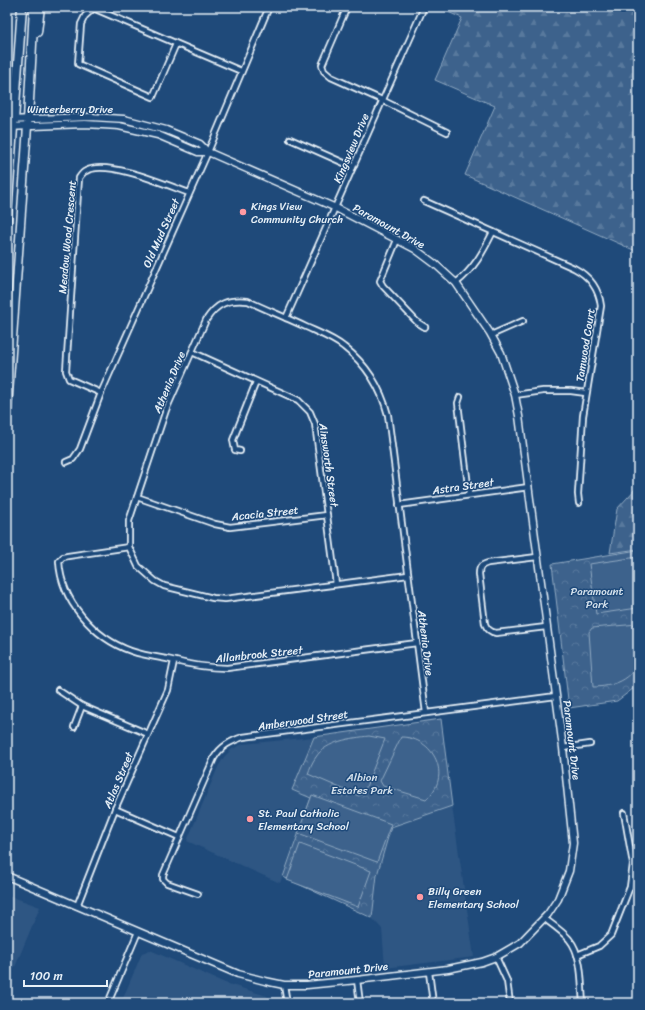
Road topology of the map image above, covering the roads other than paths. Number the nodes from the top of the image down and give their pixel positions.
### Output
1 (22, 7) edge
2 (34, 7) edge
3 (40, 7) edge
4 (269, 7) edge
5 (347, 7) edge
6 (424, 7) edge
7 (94, 8) edge
8 (176, 44) junction
9 (241, 72) junction
10 (30, 75) junction
11 (382, 100) junction
12 (10, 123) edge
13 (27, 123) junction
14 (447, 132) dead end
15 (290, 139) dead end
16 (208, 152) junction
17 (353, 167) junction
18 (189, 193) junction
19 (424, 201) dead end
20 (336, 208) junction
21 (7, 223) edge
22 (493, 232) junction
23 (397, 240) junction
24 (456, 283) junction
25 (286, 318) junction
26 (523, 321) dead end
27 (425, 327) dead end
28 (491, 335) junction
29 (192, 352) junction
30 (256, 382) junction
31 (586, 392) junction
32 (101, 393) junction
33 (515, 395) junction
34 (460, 397) dead end
35 (7, 416) edge
36 (240, 451) dead end
37 (66, 462) dead end
38 (529, 487) junction
39 (469, 494) junction
40 (137, 497) junction
41 (579, 503) dead end
42 (399, 504) junction
43 (327, 515) junction
44 (129, 547) junction
45 (537, 557) junction
46 (408, 575) junction
47 (336, 584) junction
48 (546, 627) junction
49 (417, 643) junction
50 (174, 661) junction
51 (58, 690) dead end
52 (556, 696) junction
53 (82, 706) junction
54 (426, 713) junction
55 (74, 727) dead end
56 (148, 734) junction
57 (590, 744) dead end
58 (563, 748) junction
59 (115, 809) junction
60 (624, 813) dead end
61 (179, 837) junction
62 (7, 876) edge
63 (198, 894) dead end
64 (77, 906) junction
65 (545, 919) junction
66 (138, 932) junction
67 (577, 954) junction
68 (496, 957) junction
69 (429, 972) junction
70 (357, 980) junction
71 (284, 984) junction
72 (108, 1003) edge
73 (287, 1003) edge
74 (360, 1003) edge
75 (433, 1003) edge
76 (510, 1003) edge
77 (583, 1003) edge

1 - 12 highway
2 - 10 highway
3 - 10 highway
4 - 9 street, Old Mud Street
5 - 11 street
6 - 11 street, Kingsview Drive
7 - 8 street
7 - 8 street
8 - 9 street
9 - 16 street, Old Mud Street
10 - 13 highway
11 - 14 street
11 - 17 street, Kingsview Drive
12 - 13 street, Winterberry Drive
12 - 21 main road
13 - 16 street, Winterberry Drive
13 - 35 main road
15 - 17 street
16 - 18 street, Old Mud Street
16 - 20 street, Paramount Drive
17 - 20 street, Kingsview Drive
18 - 32 street, Old Mud Street
18 - 32 street, Meadow Wood Crescent
19 - 22 street, Tamwood Court
20 - 23 street, Paramount Drive
20 - 25 street, Kingsview Drive
22 - 24 street
22 - 31 street, Tamwood Court
23 - 24 street, Paramount Drive
23 - 27 street
24 - 28 street, Paramount Drive
25 - 29 street, Athenia Drive
25 - 42 street, Athenia Drive
26 - 28 street
28 - 33 street, Paramount Drive
29 - 30 street, Ainsworth Street
29 - 40 street, Athenia Drive
30 - 36 street
30 - 43 street, Ainsworth Street
31 - 33 street
31 - 41 street, Tamwood Court
32 - 37 street, Old Mud Street
33 - 38 street, Paramount Drive
34 - 39 street
38 - 39 street, Astra Street
38 - 45 street, Paramount Drive
39 - 42 street, Astra Street
40 - 43 street, Acacia Street
40 - 44 street, Athenia Drive
42 - 46 street, Athenia Drive
43 - 47 street, Ainsworth Street
44 - 47 street, Athenia Drive
44 - 50 street, Allanbrook Street
45 - 48 street, Paramount Drive
45 - 48 street
46 - 47 street, Athenia Drive
46 - 49 street, Athenia Drive
48 - 52 street, Paramount Drive
49 - 50 street, Allanbrook Street
49 - 54 street, Athenia Drive
50 - 56 street, Atlas Street
51 - 53 street
52 - 54 street, Amberwood Street
52 - 58 street, Paramount Drive
53 - 55 street
53 - 56 street
54 - 61 street, Amberwood Street
56 - 59 street, Atlas Street
57 - 58 street
58 - 65 street, Paramount Drive
59 - 61 street
59 - 64 street, Atlas Street
60 - 67 street
61 - 63 street, Amberwood Street
62 - 64 street, Paramount Drive
64 - 66 street, Paramount Drive
65 - 67 street
65 - 68 street, Paramount Drive
66 - 71 street, Paramount Drive
66 - 72 street
67 - 77 street
68 - 69 street, Paramount Drive
68 - 76 street
69 - 70 street, Paramount Drive
69 - 75 street
70 - 71 street, Paramount Drive
70 - 74 street
71 - 73 street

